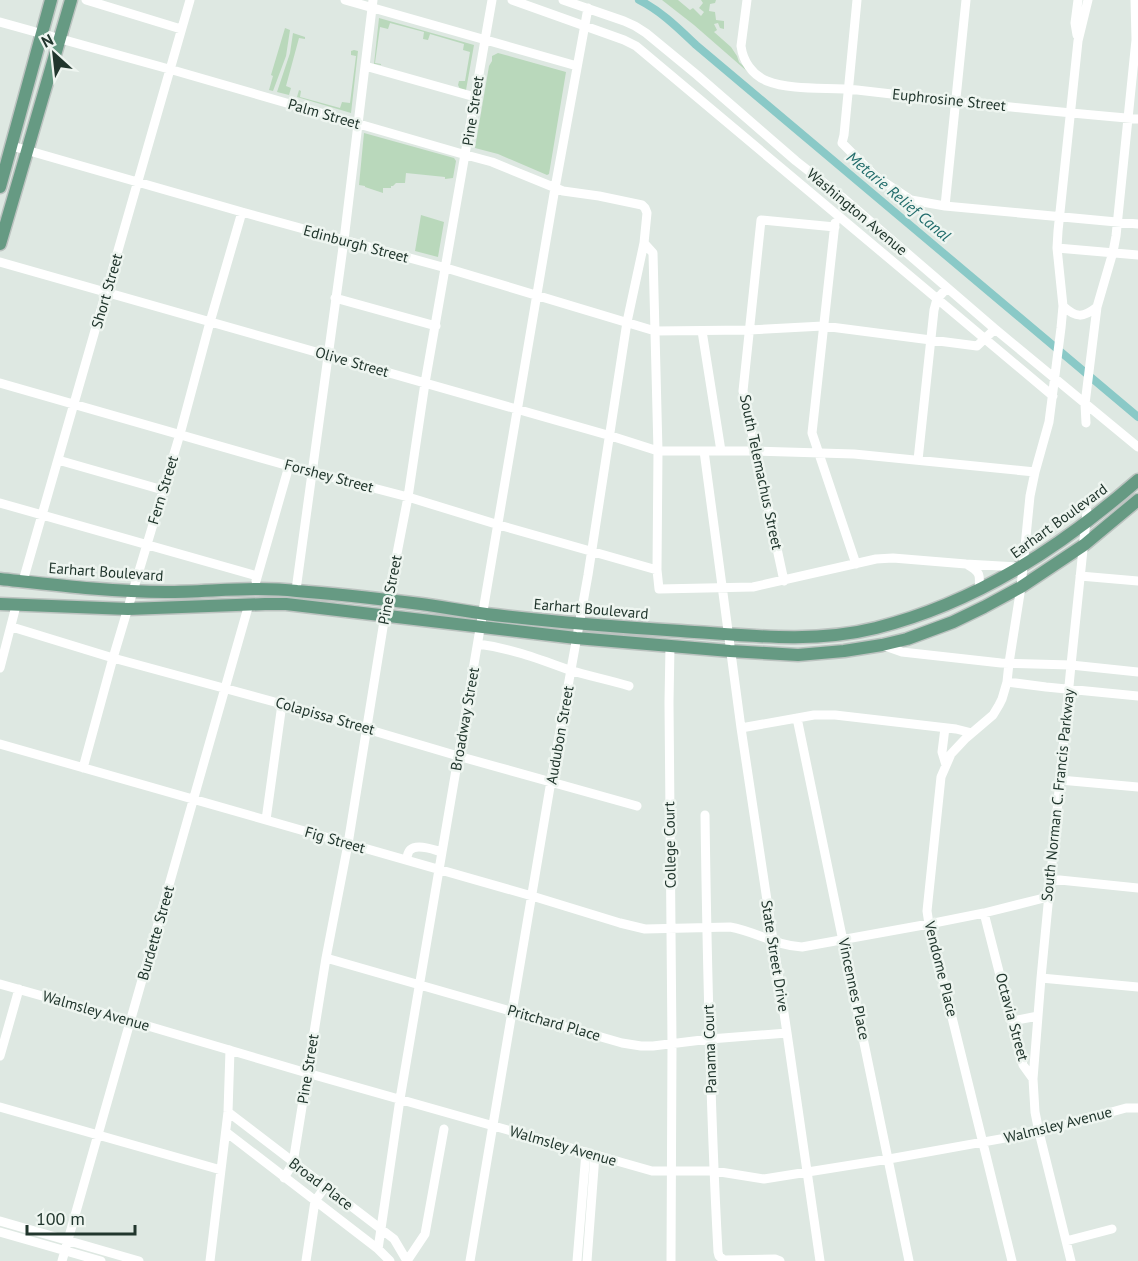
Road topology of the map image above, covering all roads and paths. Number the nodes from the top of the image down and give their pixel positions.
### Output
1 (51, 0) edge
2 (71, 0) edge
3 (86, 0) edge
4 (190, 0) edge
5 (345, 0) edge
6 (492, 0) edge
7 (512, 0) edge
8 (564, 0) edge
9 (747, 0) edge
10 (857, 0) edge
11 (966, 0) edge
12 (1078, 0) edge
13 (1088, 0) edge
14 (1135, 0) edge
15 (373, 4) edge
16 (588, 8) junction
17 (0, 22) edge
18 (584, 26) junction
19 (181, 29) junction
20 (41, 34) junction
21 (59, 39) junction
22 (485, 40) junction
23 (1078, 41) junction
24 (365, 66) junction
25 (577, 66) junction
26 (169, 69) junction
27 (697, 75) junction
28 (686, 87) junction
29 (848, 89) junction
30 (475, 97) junction
31 (956, 101) junction
32 (1071, 113) junction
33 (1133, 119) edge
34 (358, 124) junction
35 (12, 146) junction
36 (28, 150) junction
37 (466, 155) junction
38 (796, 161) junction
39 (787, 172) junction
40 (138, 182) junction
41 (0, 187) edge
42 (555, 188) junction
43 (945, 206) junction
44 (645, 208) joint
45 (242, 212) junction
46 (836, 215) junction
47 (1059, 217) junction
48 (1117, 222) junction
49 (1138, 224) edge
50 (834, 227) junction
51 (344, 240) junction
52 (644, 243) junction
53 (0, 244) edge
54 (1058, 248) junction
55 (1113, 252) junction
56 (908, 254) junction
57 (1138, 255) edge
58 (0, 262) edge
59 (897, 266) junction
60 (446, 268) junction
61 (947, 288) junction
62 (106, 292) junction
63 (537, 295) junction
64 (335, 298) junction
65 (937, 299) junction
66 (1063, 306) junction
67 (1097, 307) junction
68 (210, 322) junction
69 (627, 322) junction
70 (436, 326) junction
71 (823, 326) junction
72 (995, 328) junction
73 (749, 330) junction
74 (655, 331) junction
75 (702, 331) junction
76 (984, 339) junction
77 (931, 341) junction
78 (328, 356) junction
79 (1054, 377) junction
80 (0, 383) edge
81 (425, 383) junction
82 (1053, 396) junction
83 (1085, 404) junction
84 (74, 405) junction
85 (518, 410) junction
86 (1086, 423) dead end
87 (180, 434) junction
88 (610, 436) junction
89 (1138, 447) edge
90 (658, 451) junction
91 (705, 451) junction
92 (721, 451) junction
93 (756, 451) junction
94 (819, 453) junction
95 (58, 460) junction
96 (918, 460) junction
97 (289, 466) junction
98 (1035, 472) junction
99 (313, 473) junction
100 (1138, 480) edge
101 (163, 490) junction
102 (408, 497) junction
103 (1138, 500) edge
104 (0, 503) edge
105 (42, 515) junction
106 (1087, 517) junction
107 (499, 525) junction
108 (146, 545) junction
109 (1084, 545) junction
110 (592, 551) junction
111 (856, 564) junction
112 (966, 564) junction
113 (1023, 567) junction
114 (657, 570) junction
115 (257, 576) junction
116 (1080, 576) junction
117 (0, 579) edge
118 (784, 580) junction
119 (23, 581) junction
120 (1138, 581) edge
121 (59, 584) junction
122 (0, 585) edge
123 (1021, 587) junction
124 (722, 588) junction
125 (253, 589) junction
126 (979, 589) junction
127 (296, 590) junction
128 (133, 591) junction
129 (388, 601) junction
130 (0, 604) edge
131 (249, 604) junction
132 (947, 604) junction
133 (22, 606) junction
134 (128, 609) junction
135 (483, 614) junction
136 (385, 615) junction
137 (952, 622) junction
138 (579, 624) junction
139 (12, 627) junction
140 (480, 628) junction
141 (728, 634) junction
142 (576, 638) junction
143 (478, 644) junction
144 (882, 645) junction
145 (670, 646) junction
146 (730, 651) junction
147 (112, 658) junction
148 (1009, 663) junction
149 (1071, 665) junction
150 (0, 668) edge
151 (572, 670) junction
152 (1138, 672) edge
153 (1007, 682) junction
154 (629, 686) dead end
155 (225, 688) junction
156 (1069, 689) junction
157 (1138, 696) edge
158 (282, 704) junction
159 (797, 718) junction
160 (366, 728) junction
161 (741, 728) junction
162 (945, 728) junction
163 (972, 733) junction
164 (0, 744) edge
165 (458, 756) junction
166 (946, 765) junction
167 (83, 768) junction
168 (1060, 780) junction
169 (551, 781) junction
170 (1138, 787) edge
171 (194, 799) junction
172 (637, 806) dead end
173 (705, 815) dead end
174 (266, 820) junction
175 (348, 844) junction
176 (442, 852) junction
177 (406, 860) junction
178 (439, 869) junction
179 (1050, 879) junction
180 (1138, 888) edge
181 (532, 896) junction
182 (1048, 897) junction
183 (984, 913) junction
184 (929, 924) junction
185 (707, 928) junction
186 (671, 929) junction
187 (843, 939) junction
188 (773, 940) junction
189 (326, 958) junction
190 (1041, 978) junction
191 (0, 984) edge
192 (420, 985) junction
193 (1138, 987) edge
194 (19, 989) junction
195 (513, 1011) junction
196 (1038, 1016) junction
197 (131, 1021) junction
198 (1012, 1021) junction
199 (787, 1033) junction
200 (710, 1039) junction
201 (672, 1044) junction
202 (230, 1050) junction
203 (0, 1056) edge
204 (307, 1073) junction
205 (1033, 1079) junction
206 (400, 1100) junction
207 (0, 1107) edge
208 (1138, 1108) edge
209 (228, 1112) junction
210 (493, 1126) junction
211 (444, 1129) dead end
212 (226, 1132) junction
213 (1039, 1132) junction
214 (98, 1135) junction
215 (984, 1143) junction
216 (590, 1154) junction
217 (889, 1159) junction
218 (294, 1163) junction
219 (221, 1170) junction
220 (671, 1171) junction
221 (714, 1171) junction
222 (806, 1173) junction
223 (588, 1176) junction
224 (284, 1178) junction
225 (325, 1187) junction
226 (315, 1201) junction
227 (0, 1221) edge
228 (380, 1229) junction
229 (1113, 1229) dead end
230 (0, 1232) edge
231 (68, 1240) junction
232 (1066, 1241) junction
233 (65, 1250) junction
234 (378, 1250) junction
235 (62, 1261) edge
236 (101, 1261) edge
237 (139, 1261) edge
238 (210, 1261) edge
239 (306, 1261) edge
240 (390, 1261) edge
241 (407, 1261) edge
242 (470, 1261) edge
243 (577, 1261) edge
244 (587, 1261) edge
245 (671, 1261) edge
246 (780, 1261) edge
247 (820, 1261) edge
248 (909, 1261) edge
249 (1012, 1261) edge
250 (1071, 1261) edge

1 - 20 main road
2 - 21 main road
3 - 19 street
4 - 19 street, Short Street
5 - 15 street
6 - 22 street, Pine Street
7 - 18 street, Washington Avenue
8 - 16 street, Washington Avenue
9 - 29 street, Euphrosine Street
10 - 29 street
11 - 31 street
12 - 23 street
13 - 23 street
14 - 33 street
15 - 22 street
15 - 24 street
16 - 18 street, Broadway Street
16 - 27 street, Washington Avenue
17 - 20 street, Palm Street
18 - 25 street, Broadway Street
18 - 28 street, Washington Avenue
19 - 26 street, Short Street
20 - 21 street, Palm Street
20 - 35 main road
21 - 26 street, Palm Street
21 - 36 main road
22 - 25 street
22 - 30 street, Pine Street
23 - 32 street
24 - 30 street
24 - 34 street
25 - 42 street, Broadway Street
26 - 34 street, Palm Street
26 - 40 street, Short Street
27 - 28 street
27 - 38 street, Washington Avenue
28 - 39 street, Washington Avenue
29 - 31 street, Euphrosine Street
29 - 43 street
30 - 37 street, Pine Street
31 - 32 street, Euphrosine Street
31 - 43 street
32 - 33 street, Euphrosine Street
32 - 47 street
33 - 48 street
34 - 37 street, Palm Street
34 - 51 street
35 - 36 street, Edinburgh Street
35 - 41 main road
36 - 40 street, Edinburgh Street
36 - 53 main road
37 - 42 street, Palm Street
37 - 60 street, Pine Street
38 - 39 street
38 - 56 street, Washington Avenue
39 - 46 street, Washington Avenue
40 - 45 street, Edinburgh Street
40 - 62 street, Short Street
42 - 44 street, Palm Street
42 - 63 street, Broadway Street
43 - 47 street
44 - 52 street, Audubon Street
45 - 51 street, Edinburgh Street
45 - 68 street, Fern Street
46 - 50 street
46 - 59 street, Washington Avenue
47 - 48 street
47 - 54 street
48 - 49 street
48 - 55 street
50 - 71 street
50 - 73 street, South Telemachus Street
51 - 60 street, Edinburgh Street
51 - 64 street
52 - 69 street, Audubon Street
52 - 74 street
54 - 55 street
54 - 66 street
55 - 57 street
55 - 67 street
56 - 59 street
56 - 61 street, Washington Avenue
58 - 62 street, Olive Street
59 - 65 street, Washington Avenue
60 - 63 street, Edinburgh Street
60 - 70 street, Pine Street
61 - 65 street
61 - 72 street, Washington Avenue
62 - 68 street, Olive Street
62 - 84 street, Short Street
63 - 69 street, Edinburgh Street
63 - 85 street, Broadway Street
64 - 70 street
64 - 78 street
65 - 76 street, Washington Avenue
65 - 77 street
66 - 67 street
66 - 79 street
67 - 83 street
68 - 78 street, Olive Street
68 - 87 street, Fern Street
69 - 74 street, Edinburgh Street
69 - 88 street, Audubon Street
70 - 81 street, Pine Street
71 - 73 street, Edinburgh Street
71 - 77 street, Edinburgh Street
71 - 94 street
72 - 76 street
72 - 79 street, Washington Avenue
73 - 75 street, Edinburgh Street
73 - 93 street, South Telemachus Street
74 - 75 street, Edinburgh Street
74 - 90 street
75 - 92 street
76 - 77 street, Edinburgh Street
76 - 82 street, Washington Avenue
77 - 96 street
78 - 81 street, Olive Street
78 - 99 street
79 - 82 street
79 - 83 street, Washington Avenue
80 - 84 street, Forshey Street
81 - 85 street, Olive Street
81 - 102 street, Pine Street
82 - 98 street
83 - 86 street
83 - 89 street, Washington Avenue
84 - 87 street, Forshey Street
84 - 95 street, Short Street
85 - 88 street, Olive Street
85 - 107 street, Broadway Street
87 - 97 street, Forshey Street
87 - 101 street, Fern Street
88 - 90 street, Olive Street
88 - 110 street, Audubon Street
90 - 91 street, Olive Street
90 - 114 street
91 - 92 street, Olive Street
91 - 124 street, State Street Drive
92 - 93 street, Olive Street
93 - 94 street, Olive Street
93 - 118 street, South Telemachus Street
94 - 96 street, Olive Street
94 - 111 street
95 - 101 street
95 - 105 street, Short Street
96 - 98 street, Olive Street
97 - 99 street, Forshey Street
97 - 115 street
98 - 113 street
99 - 102 street, Forshey Street
99 - 127 street
100 - 106 main road, Earhart Boulevard
101 - 108 street, Fern Street
102 - 107 street, Forshey Street
102 - 129 street, Pine Street
103 - 109 main road, Earhart Boulevard
104 - 105 street
105 - 108 street
105 - 119 street, Short Street
106 - 109 street, South Norman C. Francis Parkway
106 - 113 main road, Earhart Boulevard
107 - 110 street, Forshey Street
107 - 135 street, Broadway Street
108 - 115 street
108 - 128 street, Fern Street
109 - 116 street, South Norman C. Francis Parkway
109 - 123 main road, Earhart Boulevard
110 - 114 street, Forshey Street
110 - 138 street, Audubon Street
111 - 112 street
111 - 118 street
112 - 113 street
112 - 126 street
113 - 123 street
113 - 126 main road, Earhart Boulevard
114 - 124 street
115 - 125 street
116 - 120 street
116 - 149 street, South Norman C. Francis Parkway
117 - 119 main road, Earhart Boulevard
118 - 124 street
119 - 121 main road, Earhart Boulevard
119 - 122 main road
121 - 128 main road, Earhart Boulevard
121 - 133 main road
123 - 137 main road, Earhart Boulevard
123 - 148 street, Vendome Place
124 - 141 street, State Street Drive
125 - 127 main road, Earhart Boulevard
125 - 128 main road, Earhart Boulevard
126 - 132 main road, Earhart Boulevard
127 - 129 main road, Earhart Boulevard
128 - 134 street, Fern Street
129 - 135 main road, Earhart Boulevard
129 - 136 street, Pine Street
130 - 133 main road, Earhart Boulevard
131 - 134 main road, Earhart Boulevard
131 - 136 main road, Earhart Boulevard
131 - 155 street, Burdette Street
132 - 137 main road
132 - 141 main road, Earhart Boulevard
133 - 134 main road, Earhart Boulevard
133 - 139 street
134 - 147 street, Fern Street
135 - 138 main road, Earhart Boulevard
135 - 140 street, Broadway Street
136 - 140 main road, Earhart Boulevard
136 - 160 street, Pine Street
137 - 144 main road, Earhart Boulevard
138 - 141 main road, Earhart Boulevard
138 - 142 street, Audubon Street
139 - 147 street, Colapissa Street
139 - 150 street
140 - 142 main road, Earhart Boulevard
140 - 143 street, Broadway Street
141 - 146 street, State Street Drive
142 - 145 main road, Earhart Boulevard
142 - 151 street, Audubon Street
143 - 151 street
143 - 165 street, Broadway Street
144 - 146 main road, Earhart Boulevard
144 - 148 street
145 - 146 main road, Earhart Boulevard
145 - 186 street, College Court
146 - 161 street, State Street Drive
147 - 155 street, Colapissa Street
147 - 167 street, Fern Street
148 - 149 street
148 - 153 street, Vendome Place
149 - 152 street
149 - 156 street, South Norman C. Francis Parkway
151 - 154 street
151 - 169 street, Audubon Street
153 - 156 street
153 - 163 street, Vendome Place
155 - 158 street, Colapissa Street
155 - 171 street, Burdette Street
156 - 157 street
156 - 168 street, South Norman C. Francis Parkway
158 - 160 street, Colapissa Street
158 - 174 street
159 - 161 street
159 - 162 street
159 - 187 street, Vincennes Place
160 - 165 street, Colapissa Street
160 - 175 street, Pine Street
161 - 188 street, State Street Drive
162 - 163 street
162 - 166 street
163 - 166 street, Vendome Place
164 - 167 street, Fig Street
165 - 169 street, Colapissa Street
165 - 176 street, Broadway Street
166 - 184 street, Vendome Place
167 - 171 street, Fig Street
168 - 170 street
168 - 179 street, South Norman C. Francis Parkway
169 - 172 street, Colapissa Street
169 - 181 street, Audubon Street
171 - 174 street, Fig Street
171 - 197 street, Burdette Street
173 - 185 street, Panama Court
174 - 175 street, Fig Street
175 - 177 street, Fig Street
175 - 189 street, Pine Street
176 - 177 street
176 - 178 street, Broadway Street
177 - 178 street, Fig Street
178 - 181 street, Fig Street
178 - 192 street, Broadway Street
179 - 180 street
179 - 182 street, South Norman C. Francis Parkway
181 - 186 street, Fig Street
181 - 195 street, Audubon Street
182 - 183 street, Fig Street
182 - 190 street, South Norman C. Francis Parkway
183 - 184 street, Fig Street
183 - 198 street, Octavia Street
184 - 187 street, Fig Street
184 - 215 street, Vendome Place
185 - 186 street, Fig Street
185 - 188 street, Fig Street
185 - 200 street, Panama Court
186 - 201 street, College Court
187 - 188 street, Fig Street
187 - 217 street, Vincennes Place
188 - 199 street, State Street Drive
189 - 192 street, Pritchard Place
189 - 204 street, Pine Street
190 - 193 street
190 - 196 street, South Norman C. Francis Parkway
191 - 194 street, Walmsley Avenue
192 - 195 street, Pritchard Place
192 - 206 street, Broadway Street
194 - 197 street, Walmsley Avenue
194 - 203 street
195 - 201 street, Pritchard Place
195 - 210 street, Audubon Street
196 - 198 street
196 - 205 street, South Norman C. Francis Parkway
197 - 202 street, Walmsley Avenue
197 - 214 street, Burdette Street
198 - 205 street, Octavia Street
199 - 200 street, Pritchard Place
199 - 222 street, State Street Drive
200 - 201 street, Pritchard Place
200 - 221 street, Panama Court
201 - 220 street, College Court
202 - 204 street, Walmsley Avenue
202 - 209 street
204 - 206 street, Walmsley Avenue
204 - 218 street, Pine Street
205 - 213 street, Octavia Street
206 - 210 street, Walmsley Avenue
206 - 228 street, Broadway Street
207 - 214 street
208 - 213 street, Walmsley Avenue
209 - 212 street
209 - 218 street, Broad Place
210 - 216 street, Walmsley Avenue
210 - 242 street, Audubon Street
211 - 241 street
212 - 219 street
212 - 224 street, Broad Place
213 - 215 street, Walmsley Avenue
213 - 232 street, Octavia Street
214 - 219 street
214 - 231 street, Burdette Street
215 - 217 street, Walmsley Avenue
215 - 249 street, Vendome Place
216 - 220 street, Walmsley Avenue
216 - 223 street
217 - 222 street, Walmsley Avenue
217 - 248 street, Vincennes Place
218 - 224 street, Pine Street
218 - 225 street, Broad Place
219 - 238 street
220 - 221 street, Walmsley Avenue
220 - 245 street, College Court
221 - 222 street, Walmsley Avenue
221 - 246 street, Panama Court
222 - 247 street, State Street Drive
223 - 243 street
223 - 244 street
224 - 226 street, Broad Place
225 - 226 street
225 - 228 street, Broad Place
226 - 234 street, Broad Place
226 - 239 street
227 - 231 street
228 - 234 street, Broadway Street
228 - 241 street, Broad Place
229 - 232 street
230 - 233 street
231 - 233 street, Burdette Street
231 - 237 street
232 - 250 street, Octavia Street
233 - 235 street, Burdette Street
233 - 236 street
234 - 240 street, Broad Place

